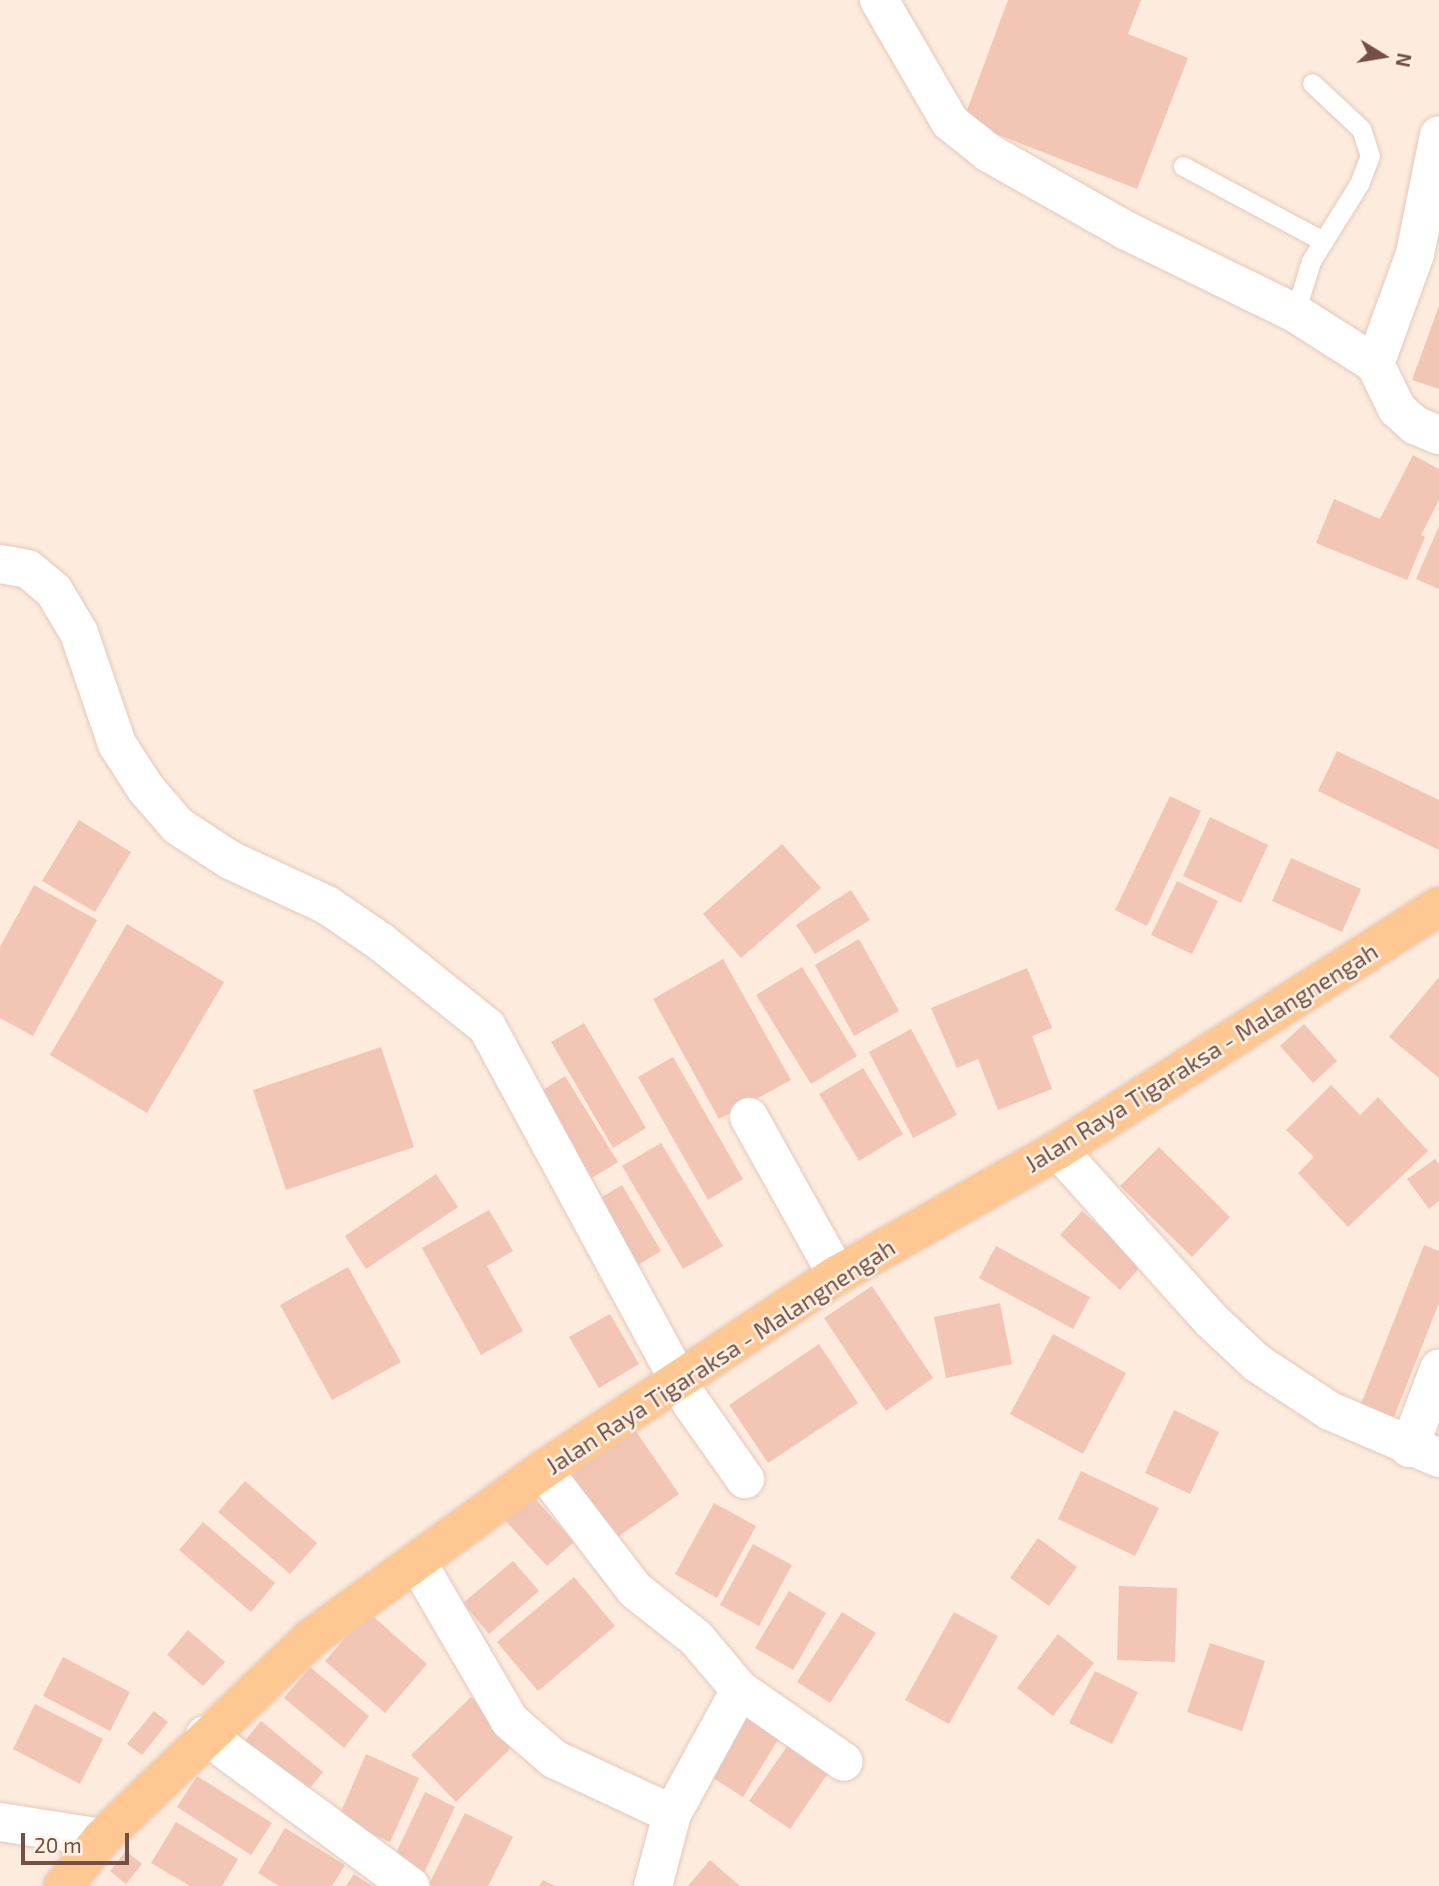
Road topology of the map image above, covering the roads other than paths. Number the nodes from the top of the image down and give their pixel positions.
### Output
1 (879, 0) edge
2 (1312, 83) dead end
3 (1439, 135) edge
4 (1182, 166) dead end
5 (1322, 241) junction
6 (1295, 313) junction
7 (1375, 364) junction
8 (1439, 435) edge
9 (0, 565) edge
10 (1439, 906) edge
11 (749, 1117) dead end
12 (1058, 1150) junction
13 (837, 1275) junction
14 (1439, 1369) edge
15 (679, 1380) junction
16 (1424, 1453) edge
17 (543, 1469) junction
18 (745, 1479) dead end
19 (417, 1562) junction
20 (740, 1690) junction
21 (205, 1735) junction
22 (844, 1762) dead end
23 (673, 1814) junction
24 (0, 1822) edge
25 (102, 1838) junction
26 (63, 1886) edge
27 (410, 1886) edge
28 (653, 1886) edge

1 - 6 street
2 - 5 lane
3 - 7 street
4 - 5 lane
5 - 6 lane
6 - 7 street
7 - 8 street
9 - 15 street
10 - 12 main road, Jalan Raya Tigaraksa - Malangnengah
11 - 13 street
12 - 13 main road, Jalan Raya Tigaraksa - Malangnengah
12 - 16 street
13 - 15 main road, Jalan Raya Tigaraksa - Malangnengah
14 - 16 street
15 - 17 main road, Jalan Raya Tigaraksa - Malangnengah
15 - 18 street
17 - 19 main road, Jalan Raya Tigaraksa - Malangnengah
17 - 20 street
19 - 21 main road, Jalan Raya Tigaraksa - Malangnengah
19 - 23 street
20 - 22 street
20 - 23 street
21 - 25 main road, Jalan Raya Tigaraksa - Malangnengah
21 - 27 street
23 - 28 street
24 - 25 street
25 - 26 main road, Jalan Raya Tigaraksa - Malangnengah

